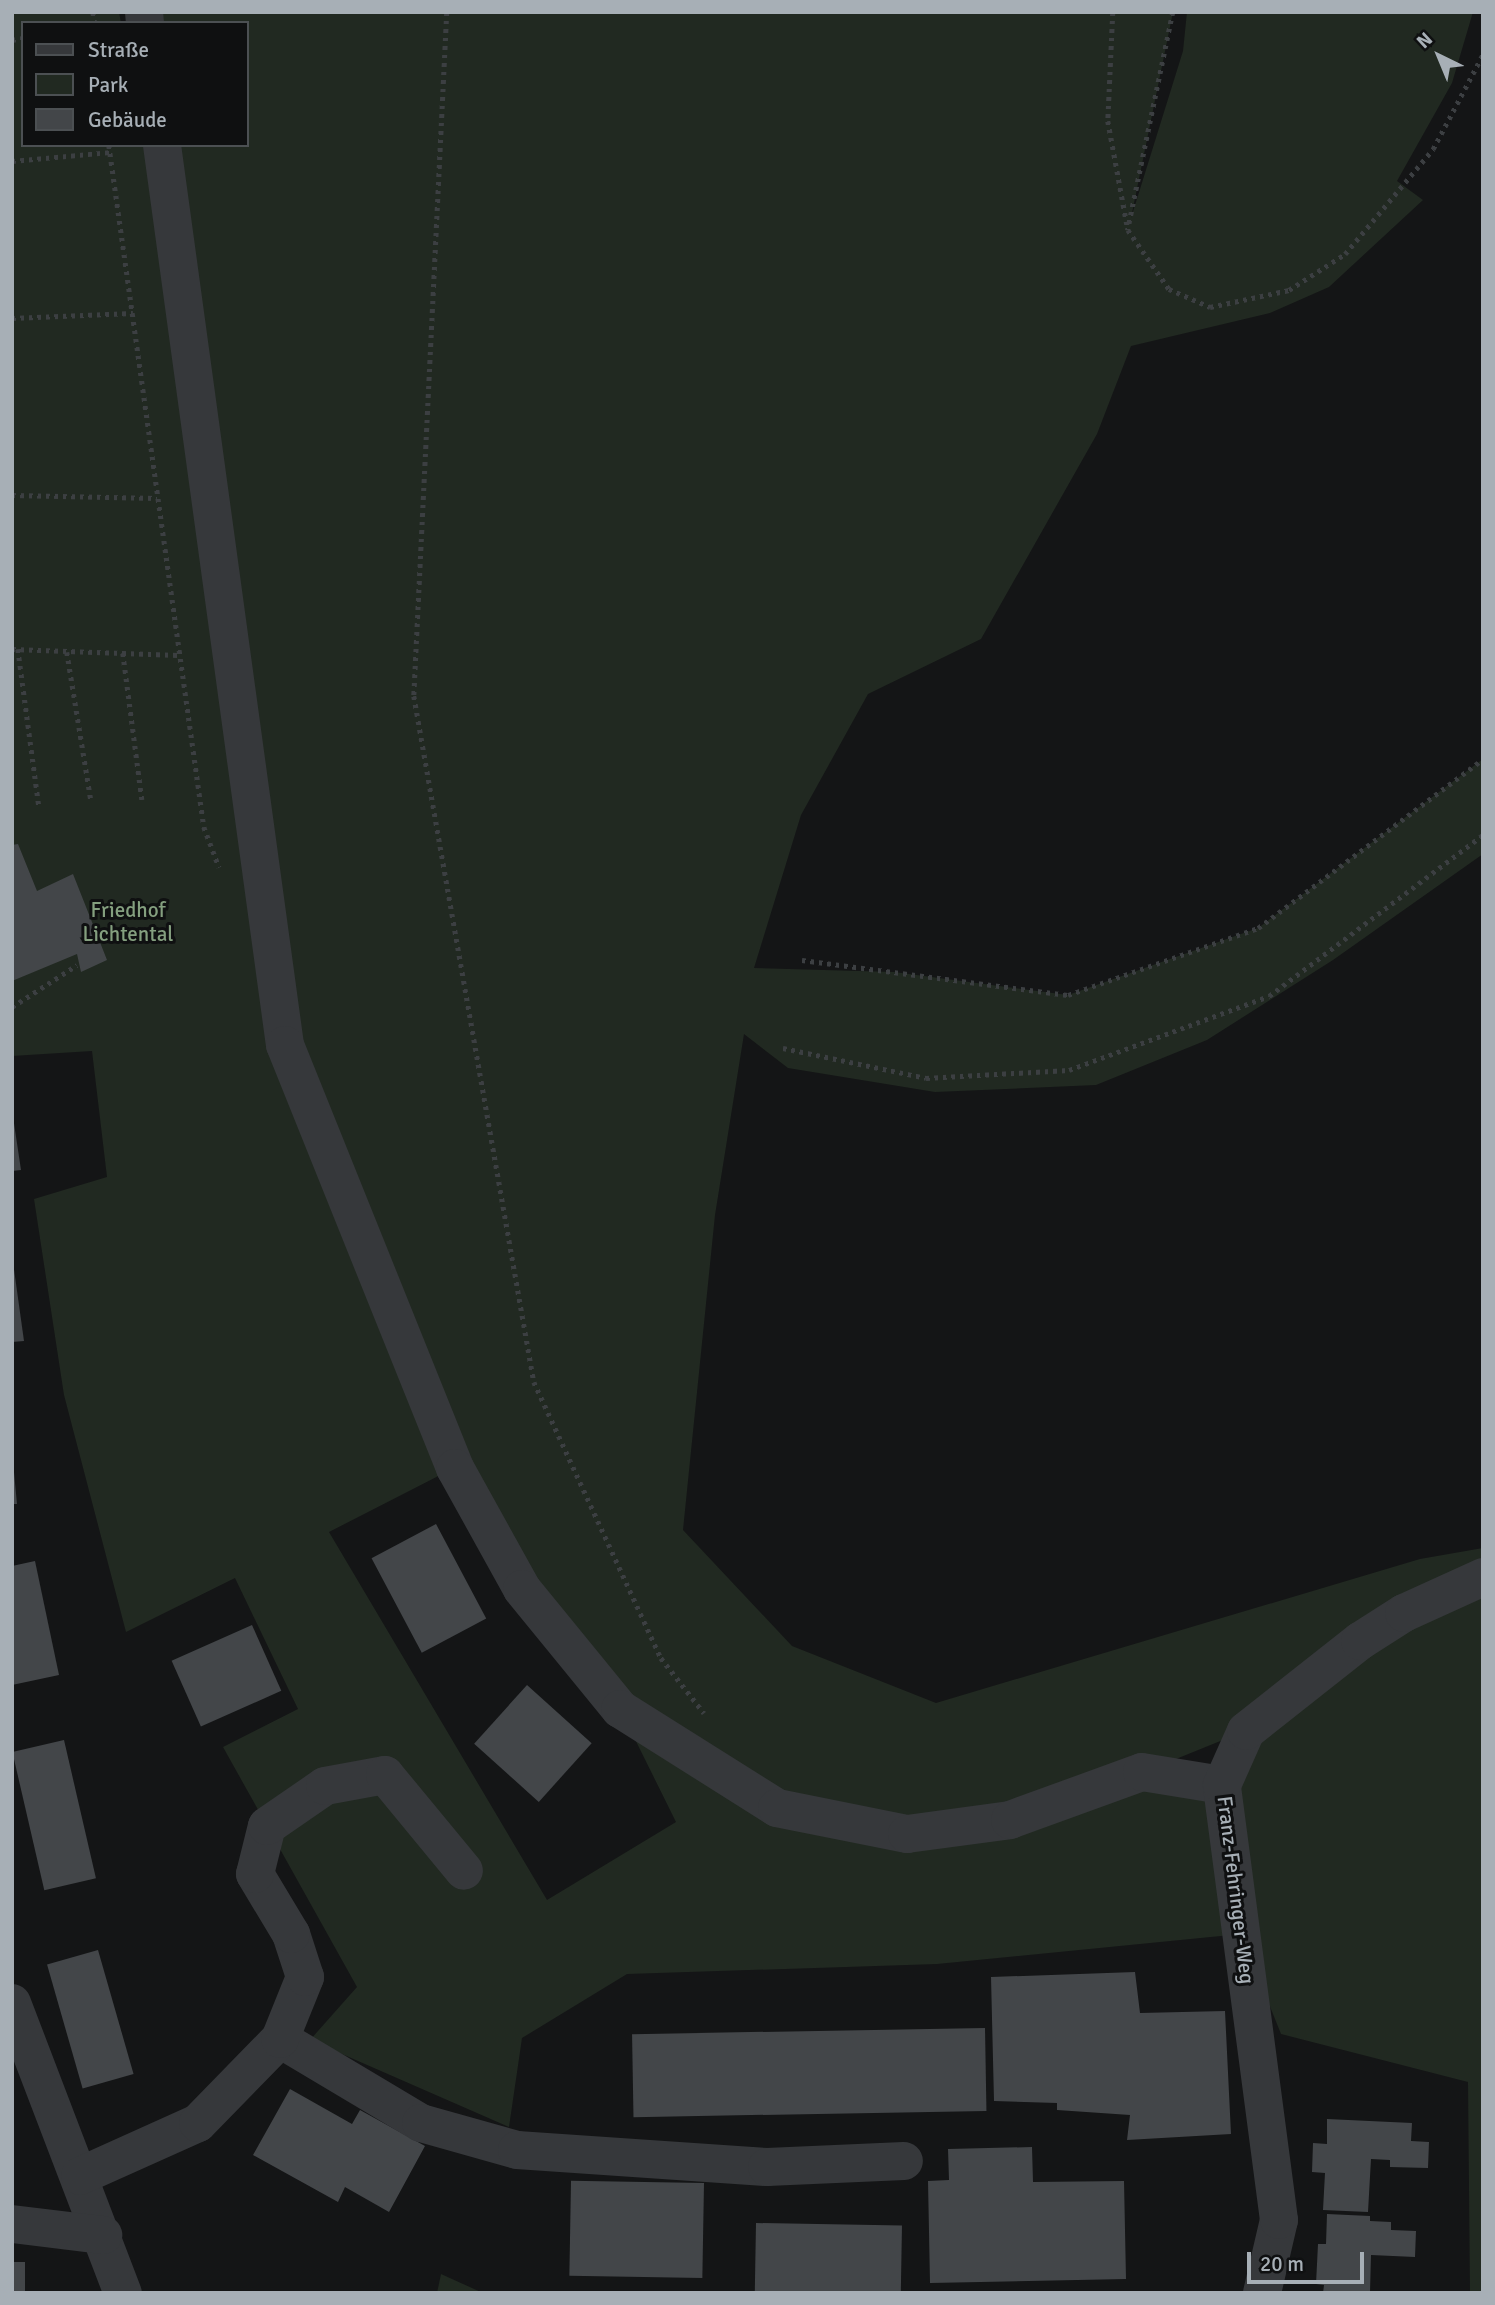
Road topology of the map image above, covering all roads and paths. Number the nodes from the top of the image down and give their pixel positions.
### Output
1 (447, 12) edge
2 (1113, 12) edge
3 (1173, 12) edge
4 (1483, 54) edge
5 (162, 147) edge
6 (110, 148) edge
7 (12, 161) edge
8 (1128, 230) junction
9 (133, 313) junction
10 (12, 318) edge
11 (12, 495) edge
12 (157, 498) junction
13 (15, 649) edge
14 (67, 652) junction
15 (123, 653) junction
16 (178, 655) junction
17 (1483, 759) edge
18 (142, 800) dead end
19 (91, 801) dead end
20 (39, 807) dead end
21 (1483, 835) edge
22 (223, 878) dead end
23 (802, 960) dead end
24 (77, 965) dead end
25 (12, 1007) edge
26 (783, 1048) dead end
27 (1483, 1577) edge
28 (711, 1722) dead end
29 (1222, 1785) junction
30 (464, 1871) dead end
31 (12, 2003) edge
32 (280, 2039) junction
33 (904, 2161) dead end
34 (80, 2176) junction
35 (12, 2224) edge
36 (103, 2235) junction
37 (123, 2293) edge
38 (1262, 2293) edge

1 - 28 path
2 - 8 path
3 - 8 path
4 - 8 path
5 - 29 street
6 - 7 path
6 - 9 path
9 - 10 path
9 - 12 path
11 - 12 path
12 - 16 path
13 - 14 path
13 - 20 path
14 - 15 path
14 - 19 path
15 - 16 path
15 - 18 path
16 - 22 path
17 - 23 path
21 - 26 path
24 - 25 path
27 - 29 street, Franz-Fehringer-Weg
29 - 38 street, Franz-Fehringer-Weg
30 - 32 street
31 - 34 street
32 - 33 street
32 - 34 street
34 - 36 street
35 - 36 street
36 - 37 street

